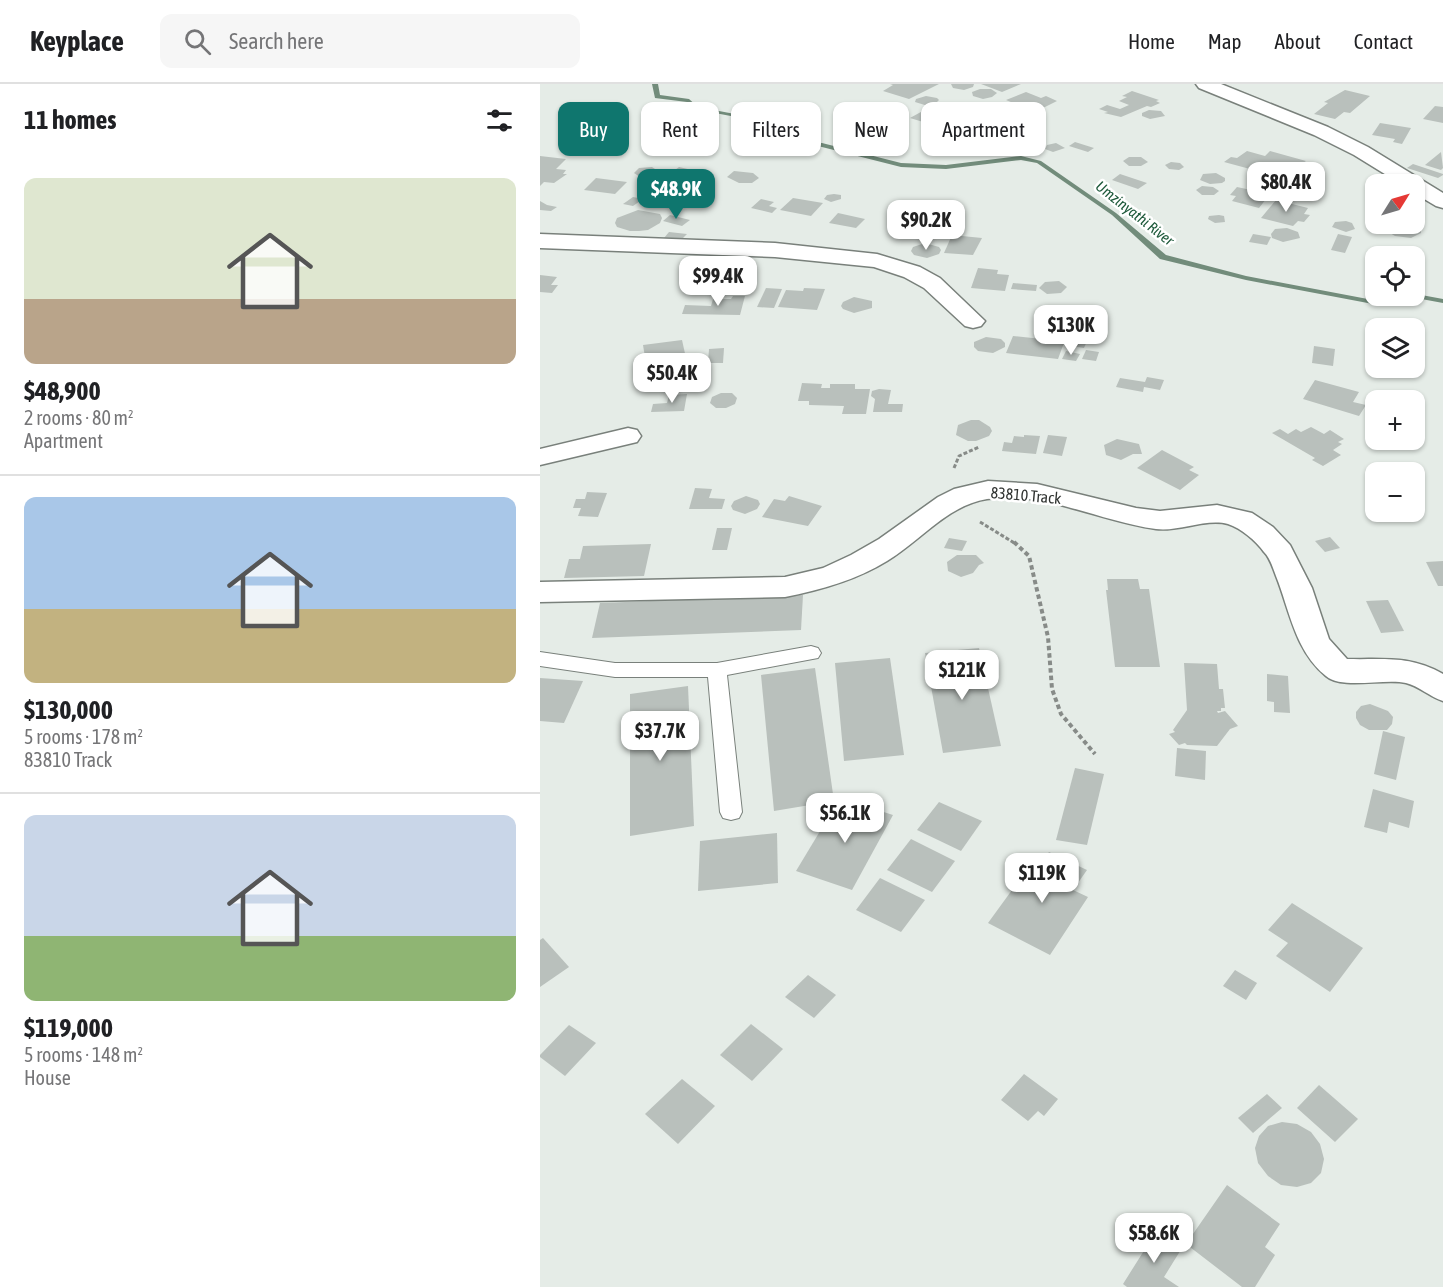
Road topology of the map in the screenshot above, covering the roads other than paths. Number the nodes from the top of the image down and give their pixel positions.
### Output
1 (1204, 84) edge
2 (1443, 202) edge
3 (540, 241) edge
4 (973, 321) dead end
5 (628, 436) dead end
6 (540, 457) edge
7 (540, 592) edge
8 (811, 653) dead end
9 (540, 658) edge
10 (717, 670) junction
11 (1443, 688) edge
12 (731, 812) dead end

1 - 2 street
3 - 4 street
5 - 6 street
7 - 11 street, 83810 Track
8 - 10 lane
9 - 10 lane
10 - 12 lane

